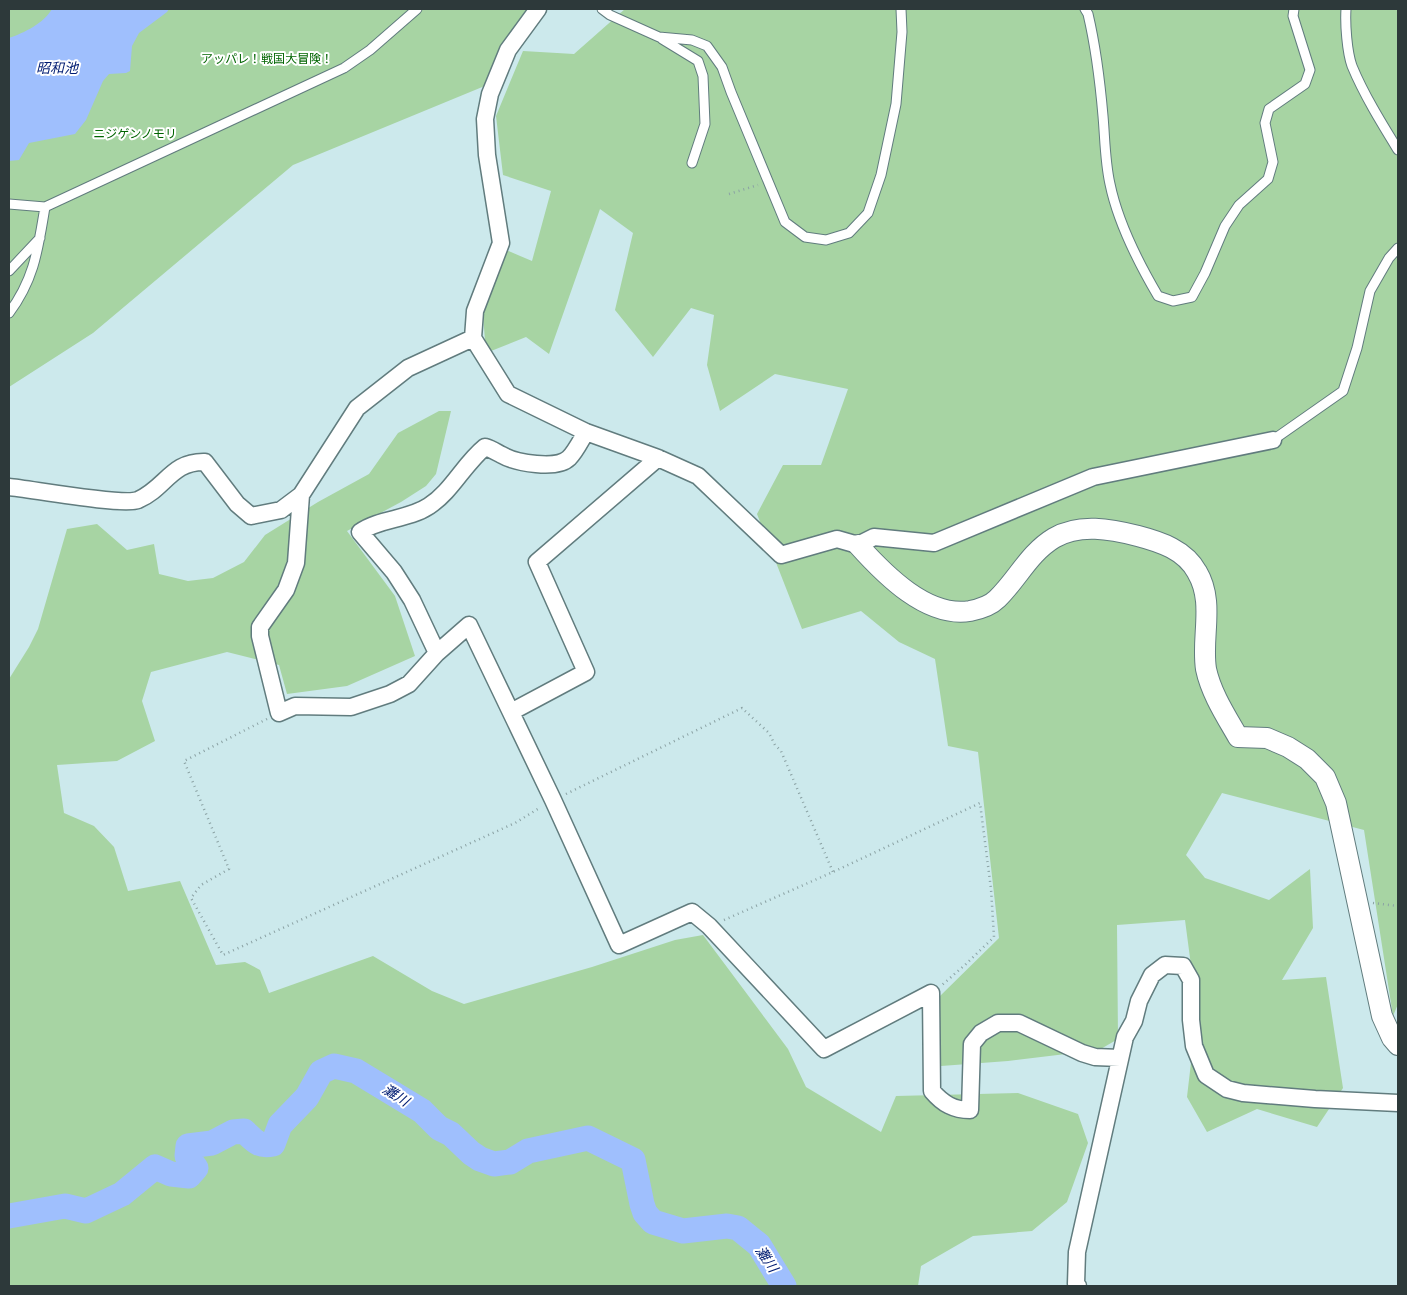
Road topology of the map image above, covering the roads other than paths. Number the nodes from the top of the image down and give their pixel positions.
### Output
1 (417, 9) edge
2 (538, 9) edge
3 (602, 9) edge
4 (901, 9) edge
5 (1086, 9) edge
6 (1294, 9) edge
7 (1346, 9) edge
8 (659, 37) junction
9 (1398, 150) edge
10 (692, 163) dead end
11 (9, 204) edge
12 (46, 207) junction
13 (40, 238) junction
14 (1398, 248) edge
15 (9, 271) edge
16 (9, 312) edge
17 (473, 338) junction
18 (586, 432) junction
19 (1273, 440) joint
20 (658, 458) junction
21 (9, 487) edge
22 (301, 495) junction
23 (858, 545) junction
24 (437, 653) junction
25 (511, 712) junction
26 (1398, 1044) edge
27 (1120, 1058) junction
28 (1398, 1103) edge
29 (1078, 1286) edge

1 - 12 lane
2 - 17 street
3 - 8 lane
4 - 8 lane
5 - 6 lane
7 - 9 lane
8 - 10 lane
11 - 12 lane
12 - 13 lane
13 - 15 lane
13 - 16 lane
14 - 19 lane
17 - 18 street
17 - 22 street
18 - 20 street
18 - 24 street
19 - 23 street
20 - 23 street
20 - 25 street
21 - 22 street
22 - 24 street
23 - 26 street
24 - 25 street
25 - 27 street
27 - 28 street
27 - 29 street

